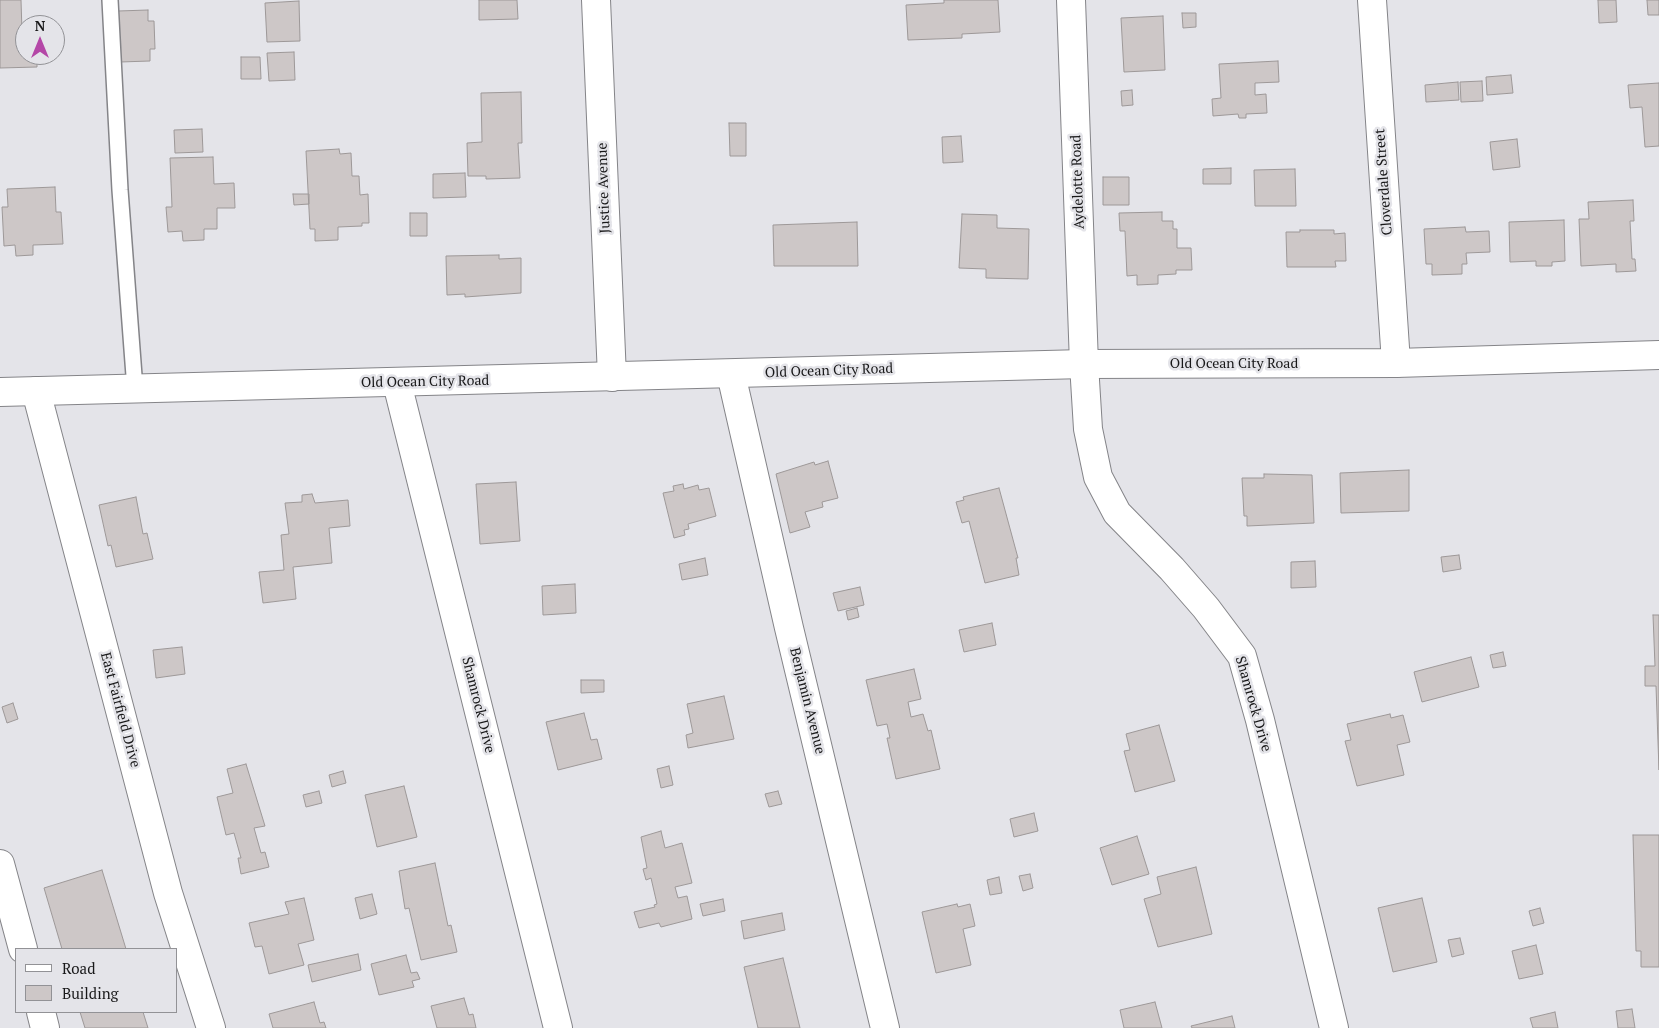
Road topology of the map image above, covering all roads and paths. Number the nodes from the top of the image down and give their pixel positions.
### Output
1 (110, 0) edge
2 (596, 0) edge
3 (1072, 0) edge
4 (1372, 0) edge
5 (1659, 354) edge
6 (1396, 363) junction
7 (1084, 364) junction
8 (731, 374) junction
9 (612, 377) junction
10 (397, 383) junction
11 (135, 389) junction
12 (36, 391) junction
13 (0, 392) edge
14 (0, 864) edge
15 (24, 948) edge
16 (41, 1013) edge
17 (45, 1028) edge
18 (211, 1028) edge
19 (558, 1028) edge
20 (885, 1028) edge
21 (1334, 1028) edge

1 - 11 lane
2 - 9 street, Justice Avenue
3 - 7 street, Aydelotte Road
4 - 6 street, Cloverdale Street
5 - 6 street, Old Ocean City Road
6 - 7 street, Old Ocean City Road
7 - 8 street, Old Ocean City Road
7 - 21 street, Shamrock Drive
8 - 9 street, Old Ocean City Road
8 - 20 street, Benjamin Avenue
9 - 10 street, Old Ocean City Road
10 - 11 street, Old Ocean City Road
10 - 19 street, Shamrock Drive
11 - 12 street, Old Ocean City Road
12 - 13 street, Old Ocean City Road
12 - 18 street, East Fairfield Drive
14 - 15 street
16 - 17 street

